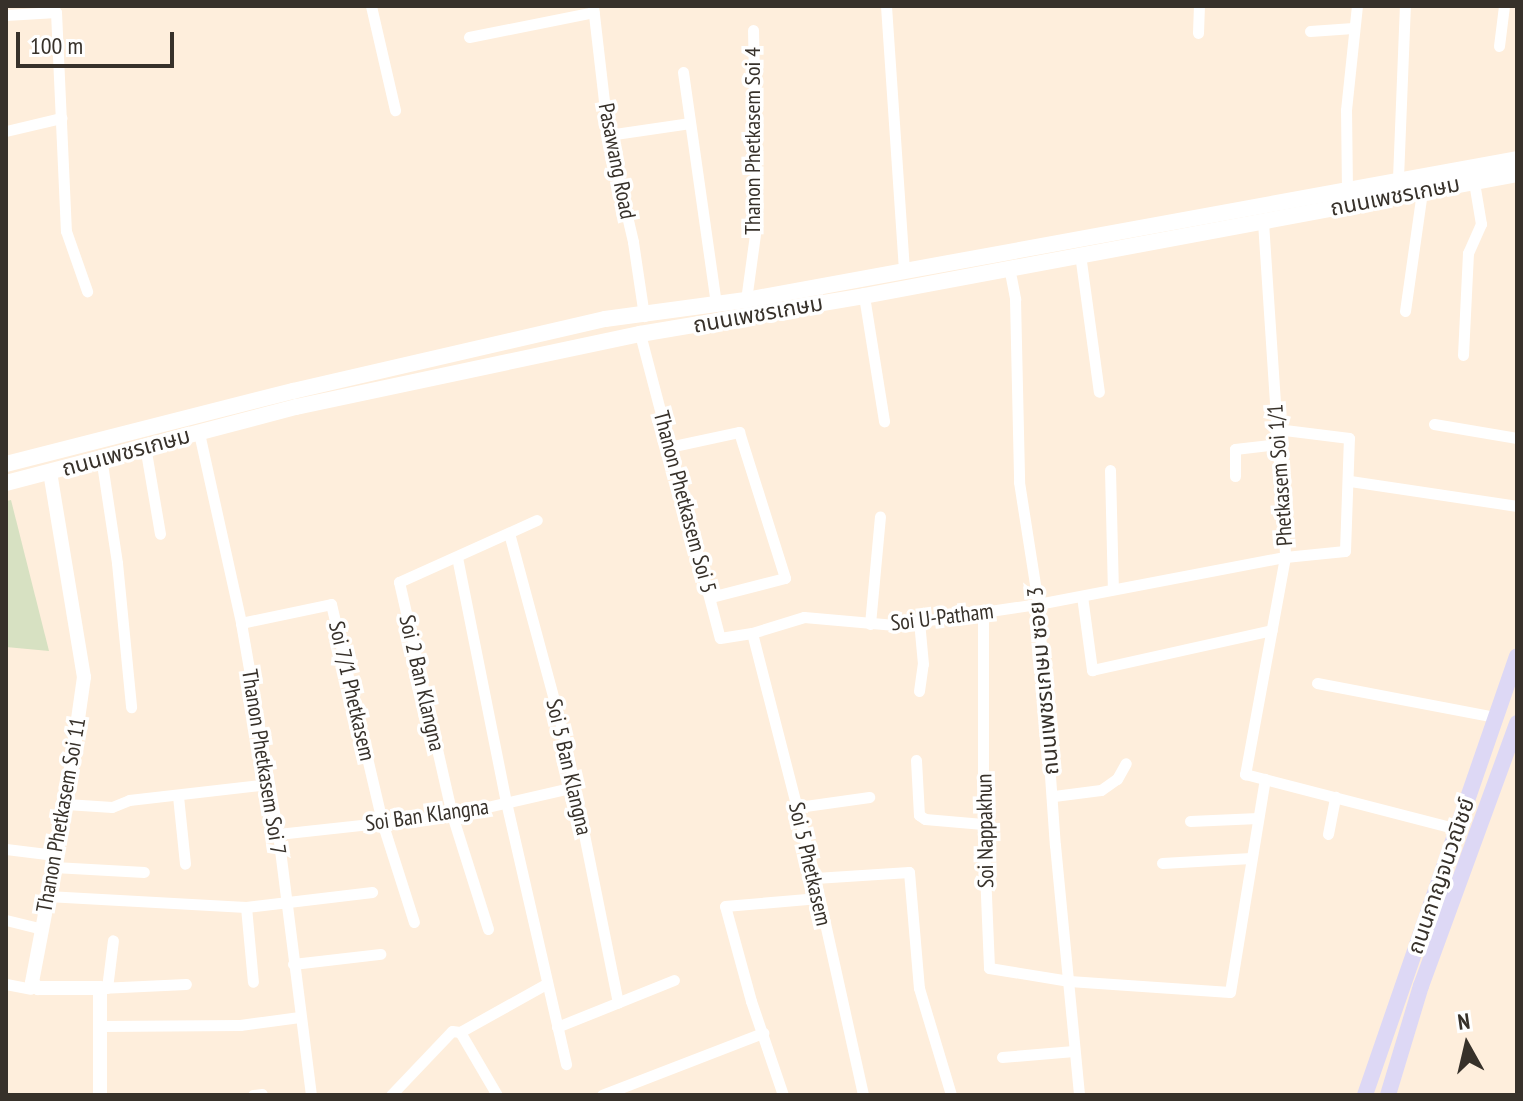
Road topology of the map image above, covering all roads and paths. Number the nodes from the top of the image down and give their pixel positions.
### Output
1 (371, 6) edge
2 (886, 6) edge
3 (1199, 6) edge
4 (1357, 6) edge
5 (1405, 6) edge
6 (1504, 6) edge
7 (593, 9) edge
8 (6, 15) edge
9 (1353, 28) junction
10 (753, 30) dead end
11 (1310, 31) dead end
12 (1198, 33) dead end
13 (469, 37) dead end
14 (1499, 46) dead end
15 (683, 72) dead end
16 (395, 110) dead end
17 (61, 118) junction
18 (690, 123) junction
19 (6, 131) edge
20 (608, 135) junction
21 (1517, 159) edge
22 (1517, 174) edge
23 (1398, 178) junction
24 (1474, 182) junction
25 (1347, 190) junction
26 (1422, 191) junction
27 (1300, 206) junction
28 (1263, 222) junction
29 (1044, 252) junction
30 (1080, 254) junction
31 (1009, 267) junction
32 (904, 270) junction
33 (87, 291) dead end
34 (864, 296) junction
35 (746, 300) junction
36 (716, 304) junction
37 (1405, 311) dead end
38 (644, 316) junction
39 (640, 334) junction
40 (1463, 355) dead end
41 (1099, 392) dead end
42 (295, 399) junction
43 (884, 421) dead end
44 (1434, 424) dead end
45 (1277, 429) junction
46 (199, 433) junction
47 (1517, 438) edge
48 (1278, 444) junction
49 (145, 446) junction
50 (669, 447) junction
51 (101, 457) junction
52 (6, 464) edge
53 (1110, 470) dead end
54 (50, 472) junction
55 (1235, 476) dead end
56 (1350, 481) junction
57 (6, 483) edge
58 (1517, 506) edge
59 (880, 516) dead end
60 (537, 520) dead end
61 (509, 533) junction
62 (160, 534) dead end
63 (457, 557) junction
64 (1285, 557) junction
65 (1113, 589) junction
66 (1082, 596) junction
67 (711, 597) junction
68 (1038, 604) junction
69 (983, 612) junction
70 (919, 621) junction
71 (241, 623) junction
72 (870, 624) junction
73 (1272, 630) junction
74 (752, 633) junction
75 (1517, 657) edge
76 (1317, 683) dead end
77 (919, 691) dead end
78 (131, 707) dead end
79 (1496, 717) junction
80 (1517, 723) edge
81 (916, 760) dead end
82 (1126, 763) dead end
83 (1265, 779) junction
84 (269, 784) junction
85 (574, 787) junction
86 (178, 796) junction
87 (1054, 796) junction
88 (869, 797) dead end
89 (1335, 797) junction
90 (506, 802) junction
91 (66, 804) junction
92 (798, 807) junction
93 (452, 815) junction
94 (1258, 818) junction
95 (1190, 821) dead end
96 (382, 822) junction
97 (983, 824) junction
98 (1457, 829) junction
99 (278, 834) junction
100 (1328, 834) dead end
101 (6, 849) edge
102 (1251, 858) junction
103 (54, 861) junction
104 (1162, 863) dead end
105 (185, 864) dead end
106 (144, 872) dead end
107 (815, 878) junction
108 (372, 892) dead end
109 (47, 896) junction
110 (819, 898) junction
111 (286, 905) junction
112 (246, 907) junction
113 (6, 920) edge
114 (414, 922) dead end
115 (41, 929) junction
116 (488, 929) dead end
117 (113, 940) dead end
118 (380, 954) dead end
119 (293, 964) junction
120 (674, 980) dead end
121 (1069, 981) junction
122 (253, 982) dead end
123 (1404, 982) junction
124 (6, 984) edge
125 (186, 984) dead end
126 (546, 984) junction
127 (1421, 986) junction
128 (103, 988) junction
129 (31, 989) junction
130 (618, 1003) junction
131 (299, 1017) junction
132 (101, 1026) junction
133 (557, 1027) junction
134 (460, 1032) junction
135 (763, 1033) junction
136 (1074, 1051) junction
137 (1002, 1057) dead end
138 (566, 1064) dead end
139 (262, 1094) edge
140 (100, 1095) edge
141 (253, 1095) edge
142 (311, 1095) edge
143 (391, 1095) edge
144 (497, 1095) edge
145 (602, 1095) edge
146 (783, 1095) edge
147 (863, 1095) edge
148 (951, 1095) edge
149 (1079, 1095) edge
150 (1365, 1095) edge
151 (1388, 1095) edge

1 - 16 street
2 - 32 street
3 - 12 street
4 - 9 street
5 - 23 street
6 - 14 street
7 - 13 street
7 - 20 street, Pasawang Road
8 - 17 street
9 - 11 street
9 - 25 street
10 - 35 street, Thanon Phetkasem Soi 4
15 - 18 street
17 - 19 street
17 - 33 street
18 - 20 street
18 - 36 street
20 - 38 street, Pasawang Road
21 - 23 main road, ถนนเพชรเกษม
22 - 24 main road, ถนนเพชรเกษม
23 - 25 main road, ถนนเพชรเกษม
24 - 26 main road, ถนนเพชรเกษม
24 - 40 street
25 - 27 main road, ถนนเพชรเกษม
26 - 27 main road, ถนนเพชรเกษม
26 - 37 street
27 - 28 main road, ถนนเพชรเกษม
27 - 29 main road, ถนนเพชรเกษม
28 - 30 main road, ถนนเพชรเกษม
28 - 45 street, Phetkasem Soi 1/1
29 - 30 main road, ถนนเพชรเกษม
29 - 31 main road, ถนนเพชรเกษม
29 - 32 main road, ถนนเพชรเกษม
30 - 41 street
31 - 34 main road, ถนนเพชรเกษม
31 - 68 street, ถนนเพชรเกษม ซอย 3
32 - 35 main road, ถนนเพชรเกษม
34 - 39 main road, ถนนเพชรเกษม
34 - 43 street
35 - 36 main road, ถนนเพชรเกษม
36 - 38 main road, ถนนเพชรเกษม
38 - 42 main road, ถนนเพชรเกษม
39 - 42 main road, ถนนเพชรเกษม
39 - 50 street, Thanon Phetkasem Soi 5
42 - 46 main road, ถนนเพชรเกษม
42 - 52 main road, ถนนเพชรเกษม
44 - 47 street
45 - 48 street, Phetkasem Soi 1/1
45 - 56 street
46 - 49 main road, ถนนเพชรเกษม
46 - 71 street, Thanon Phetkasem Soi 7
48 - 55 street
48 - 64 street, Phetkasem Soi 1/1
49 - 51 main road, ถนนเพชรเกษม
49 - 62 street
50 - 67 street, Thanon Phetkasem Soi 5
50 - 67 street
51 - 54 main road, ถนนเพชรเกษม
51 - 78 street
53 - 65 street
54 - 57 main road, ถนนเพชรเกษม
54 - 91 street, Thanon Phetkasem Soi 11
56 - 58 street
56 - 64 street, Soi U-Patham
59 - 72 street
60 - 61 street, Soi 2 Ban Klangna
61 - 63 street, Soi 2 Ban Klangna
61 - 85 street, Soi 5 Ban Klangna
63 - 90 street
63 - 93 street, Soi 2 Ban Klangna
64 - 65 street, Soi U-Patham
64 - 73 street, Phetkasem Soi 1/1
65 - 66 street, Soi U-Patham
66 - 68 street, Soi U-Patham
66 - 73 street
67 - 74 street, Thanon Phetkasem Soi 5
68 - 69 street, Soi U-Patham
68 - 87 street, ถนนเพชรเกษม ซอย 3
69 - 70 street, Soi U-Patham
69 - 97 street, Soi Nappakhun
70 - 72 street, Soi U-Patham
70 - 77 street
71 - 84 street, Thanon Phetkasem Soi 7
71 - 96 street, Soi 7/1 Phetkasem
72 - 74 street, Soi U-Patham
73 - 83 street, Phetkasem Soi 1/1
74 - 92 street, Soi 5 Phetkasem
75 - 79 main road, ถนนกาญจนวณิชย์
76 - 79 street
79 - 98 main road, ถนนกาญจนวณิชย์
80 - 127 main road, ถนนกาญจนวณิชย์
81 - 97 street
82 - 87 street
83 - 89 street
83 - 94 street
84 - 86 street
84 - 99 street, Thanon Phetkasem Soi 7
85 - 90 street, Soi Ban Klangna
85 - 130 street, Soi 5 Ban Klangna
86 - 91 street
86 - 105 street
87 - 121 street, ถนนเพชรเกษม ซอย 3
88 - 92 street
89 - 98 street
89 - 100 street
90 - 93 street, Soi Ban Klangna
90 - 126 street
91 - 103 street, Thanon Phetkasem Soi 11
92 - 107 street, Soi 5 Phetkasem
93 - 96 street, Soi Ban Klangna
93 - 116 street, Soi 2 Ban Klangna
94 - 95 street
94 - 102 street
96 - 99 street, Soi Ban Klangna
96 - 114 street
97 - 121 street, Soi Nappakhun
98 - 123 main road, ถนนกาญจนวณิชย์
99 - 111 street, Thanon Phetkasem Soi 7
101 - 103 street
102 - 104 street
102 - 121 street
103 - 106 street
103 - 109 street, Thanon Phetkasem Soi 11
107 - 110 street, Soi 5 Phetkasem
107 - 148 street
108 - 111 street
109 - 112 street
109 - 115 street, Thanon Phetkasem Soi 11
110 - 135 street
110 - 147 street, Soi 5 Phetkasem
111 - 112 street
111 - 119 street, Thanon Phetkasem Soi 7
112 - 122 street
113 - 115 street
115 - 129 street, Thanon Phetkasem Soi 11
117 - 128 street
118 - 119 street
119 - 131 street, Thanon Phetkasem Soi 7
120 - 130 street
121 - 136 street, ถนนเพชรเกษม ซอย 3
123 - 127 main road
123 - 150 main road, ถนนกาญจนวณิชย์
124 - 129 street
125 - 128 street
126 - 133 street
126 - 134 street
127 - 151 main road, ถนนกาญจนวณิชย์
128 - 129 street
128 - 132 street
130 - 133 street
131 - 132 street
131 - 142 street, Thanon Phetkasem Soi 7
132 - 140 street
133 - 138 street
134 - 143 street
134 - 144 street
135 - 145 street
135 - 146 street
136 - 137 street
136 - 149 street, ถนนเพชรเกษม ซอย 3
139 - 141 street

